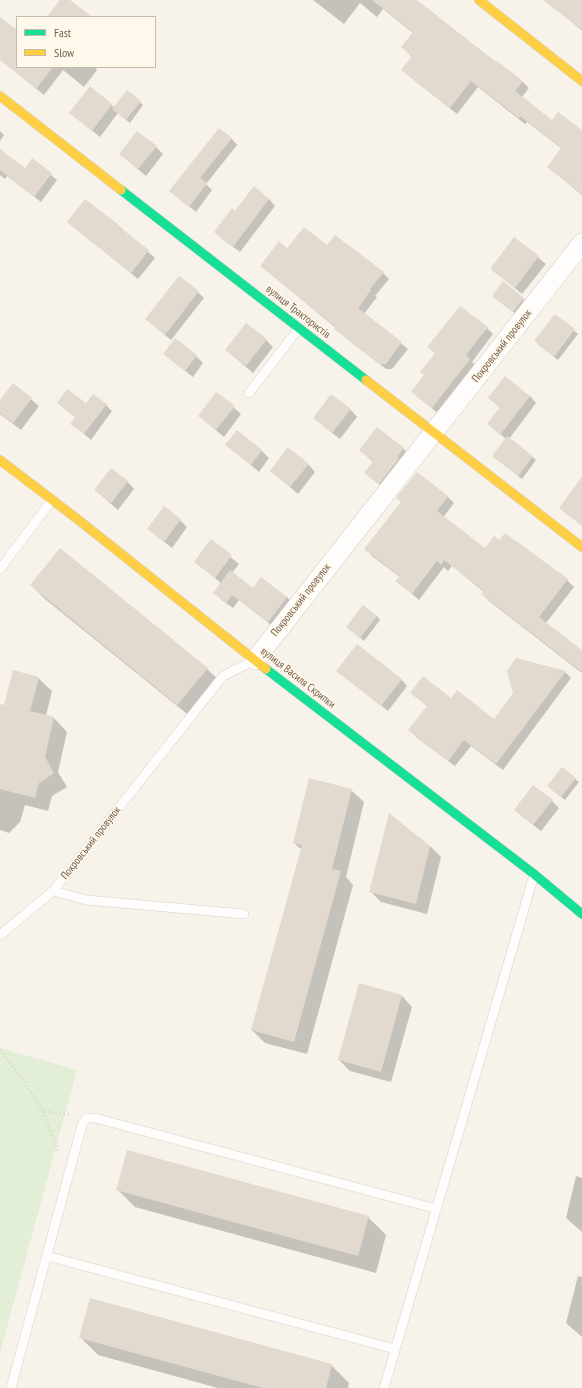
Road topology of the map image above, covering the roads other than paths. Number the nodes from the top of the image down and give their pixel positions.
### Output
1 (479, 0) edge
2 (582, 81) edge
3 (0, 96) edge
4 (582, 243) edge
5 (299, 328) junction
6 (249, 393) dead end
7 (434, 433) junction
8 (0, 460) edge
9 (52, 500) junction
10 (582, 547) edge
11 (0, 569) edge
12 (255, 660) junction
13 (534, 874) junction
14 (53, 891) junction
15 (244, 914) dead end
16 (582, 914) edge
17 (0, 935) edge
18 (436, 1209) junction
19 (47, 1256) junction
20 (395, 1349) junction
21 (11, 1388) edge
22 (384, 1388) edge

1 - 2 street
3 - 5 street, вулиця Трактористів
4 - 7 street, Покровський провулок
5 - 6 lane
5 - 7 street, вулиця Трактористів
7 - 10 street, вулиця Трактористів
7 - 12 street, Покровський провулок
8 - 9 street, вулиця Василя Скрипки
9 - 11 lane
9 - 12 street, вулиця Василя Скрипки
12 - 13 street, вулиця Василя Скрипки
12 - 14 lane, Покровський провулок
13 - 16 street, вулиця Василя Скрипки
13 - 18 lane
14 - 15 lane
14 - 17 lane, Покровський провулок
18 - 19 lane
18 - 20 lane
19 - 20 lane
19 - 21 lane
20 - 22 lane

